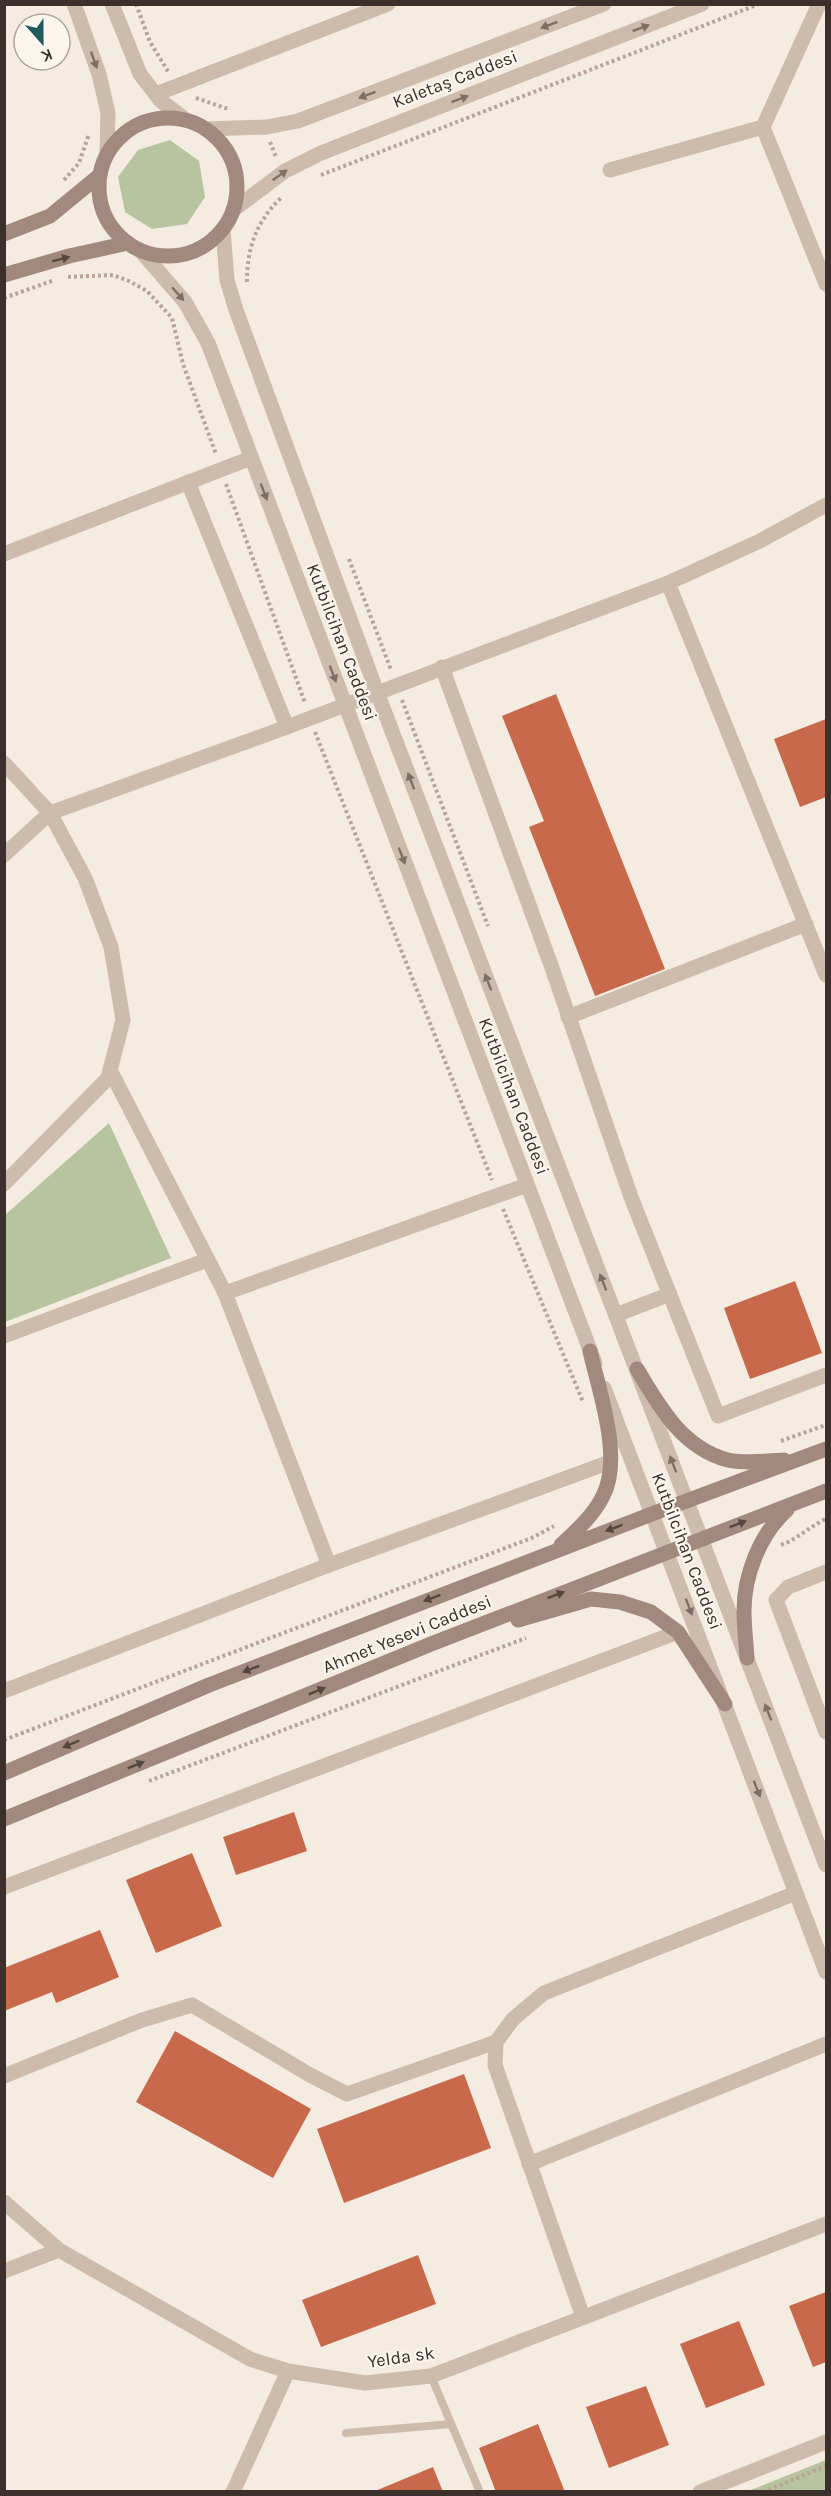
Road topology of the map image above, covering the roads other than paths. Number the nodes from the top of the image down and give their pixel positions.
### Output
1 (74, 4) edge
2 (112, 4) edge
3 (388, 4) edge
4 (604, 4) edge
5 (702, 4) edge
6 (819, 4) edge
7 (156, 94) junction
8 (186, 120) junction
9 (764, 127) junction
10 (207, 129) junction
11 (107, 153) junction
12 (610, 170) dead end
13 (100, 175) junction
14 (233, 210) junction
15 (223, 230) junction
16 (4, 234) edge
17 (134, 247) junction
18 (4, 275) edge
19 (826, 285) edge
20 (251, 458) junction
21 (188, 482) junction
22 (826, 505) edge
23 (4, 554) edge
24 (669, 583) junction
25 (442, 668) junction
26 (377, 692) junction
27 (344, 705) junction
28 (286, 727) junction
29 (4, 763) edge
30 (50, 813) junction
31 (4, 855) edge
32 (806, 924) junction
33 (826, 975) edge
34 (568, 1017) junction
35 (110, 1070) junction
36 (4, 1184) edge
37 (527, 1185) junction
38 (207, 1260) junction
39 (225, 1293) junction
40 (670, 1294) junction
41 (616, 1315) junction
42 (4, 1336) edge
43 (590, 1351) junction
44 (637, 1369) junction
45 (826, 1375) edge
46 (826, 1449) edge
47 (799, 1459) junction
48 (610, 1462) junction
49 (826, 1491) edge
50 (687, 1501) junction
51 (793, 1503) junction
52 (652, 1514) junction
53 (701, 1538) junction
54 (555, 1551) junction
55 (668, 1552) junction
56 (329, 1565) junction
57 (826, 1572) edge
58 (678, 1632) junction
59 (431, 1644) junction
60 (747, 1658) junction
61 (4, 1691) edge
62 (725, 1704) junction
63 (826, 1732) edge
64 (4, 1773) edge
65 (4, 1819) edge
66 (826, 1865) edge
67 (4, 1887) edge
68 (796, 1893) junction
69 (826, 1971) edge
70 (496, 2042) junction
71 (826, 2044) edge
72 (4, 2076) edge
73 (529, 2164) junction
74 (4, 2202) edge
75 (826, 2224) edge
76 (60, 2250) junction
77 (4, 2271) edge
78 (583, 2317) junction
79 (288, 2371) junction
80 (431, 2376) junction
81 (452, 2424) junction
82 (346, 2433) dead end
83 (826, 2442) edge
84 (480, 2490) edge
85 (233, 2492) edge
86 (700, 2492) edge

1 -> 11 street
2 - 7 street
3 - 7 street
4 -> 10 street, Kaletaş Caddesi
14 -> 5 street, Kaletaş Caddesi
6 - 9 street
7 - 8 street
8 - 10 main road
8 - 11 main road
9 - 12 street
9 - 19 street
10 - 14 main road
11 - 13 main road
13 - 16 main road
13 - 17 main road
14 - 15 main road
15 - 17 main road
15 - 26 street, Kutbilcihan Caddesi
18 -> 17 main road
17 -> 20 street, Kutbilcihan Caddesi
20 - 21 street
20 -> 27 street, Kutbilcihan Caddesi
21 - 23 street
21 - 28 street
22 - 24 street
24 - 25 street
24 - 32 street
25 - 26 street
25 - 34 street
26 - 27 street
41 -> 26 street, Kutbilcihan Caddesi
27 - 28 street
27 -> 37 street, Kutbilcihan Caddesi
28 - 30 street
29 - 30 street
30 - 31 street
30 - 35 street
32 - 33 street
32 - 34 street
34 - 40 street
35 - 36 street
35 - 38 street
37 - 39 street
37 - 43 street, Kutbilcihan Caddesi
38 - 39 street
38 - 42 street
39 - 56 street
40 - 41 street
40 - 45 street
41 - 44 street, Kutbilcihan Caddesi
43 - 48 main road
43 - 52 street, Kutbilcihan Caddesi
44 - 47 main road
50 -> 44 street, Kutbilcihan Caddesi
46 - 47 main road, Ahmet Yesevi Caddesi
47 - 50 main road, Ahmet Yesevi Caddesi
48 - 54 main road
48 - 56 street
49 - 51 main road, Ahmet Yesevi Caddesi
50 - 52 main road, Ahmet Yesevi Caddesi
50 - 53 street, Kutbilcihan Caddesi
53 -> 51 main road, Ahmet Yesevi Caddesi
51 - 60 main road
52 -> 54 main road, Ahmet Yesevi Caddesi
52 - 55 street, Kutbilcihan Caddesi
53 - 55 main road, Ahmet Yesevi Caddesi
53 - 60 street, Kutbilcihan Caddesi
54 -> 64 main road, Ahmet Yesevi Caddesi
59 -> 55 main road, Ahmet Yesevi Caddesi
55 -> 62 street, Kutbilcihan Caddesi
56 - 61 street
57 - 63 street
58 - 59 main road
58 - 62 main road
58 - 67 street
65 -> 59 main road, Ahmet Yesevi Caddesi
66 -> 60 street, Kutbilcihan Caddesi
62 -> 68 street, Kutbilcihan Caddesi
68 - 69 street, Kutbilcihan Caddesi
68 - 70 street
70 - 72 street
70 - 73 street
71 - 73 street
73 - 78 street
74 - 76 street, Yelda sk
75 - 78 street, Yelda sk
76 - 77 street
76 - 79 street, Yelda sk
78 - 80 street, Yelda sk
79 - 80 street, Yelda sk
79 - 85 street
80 - 81 lane
81 - 82 lane
81 - 84 lane
83 - 86 street

